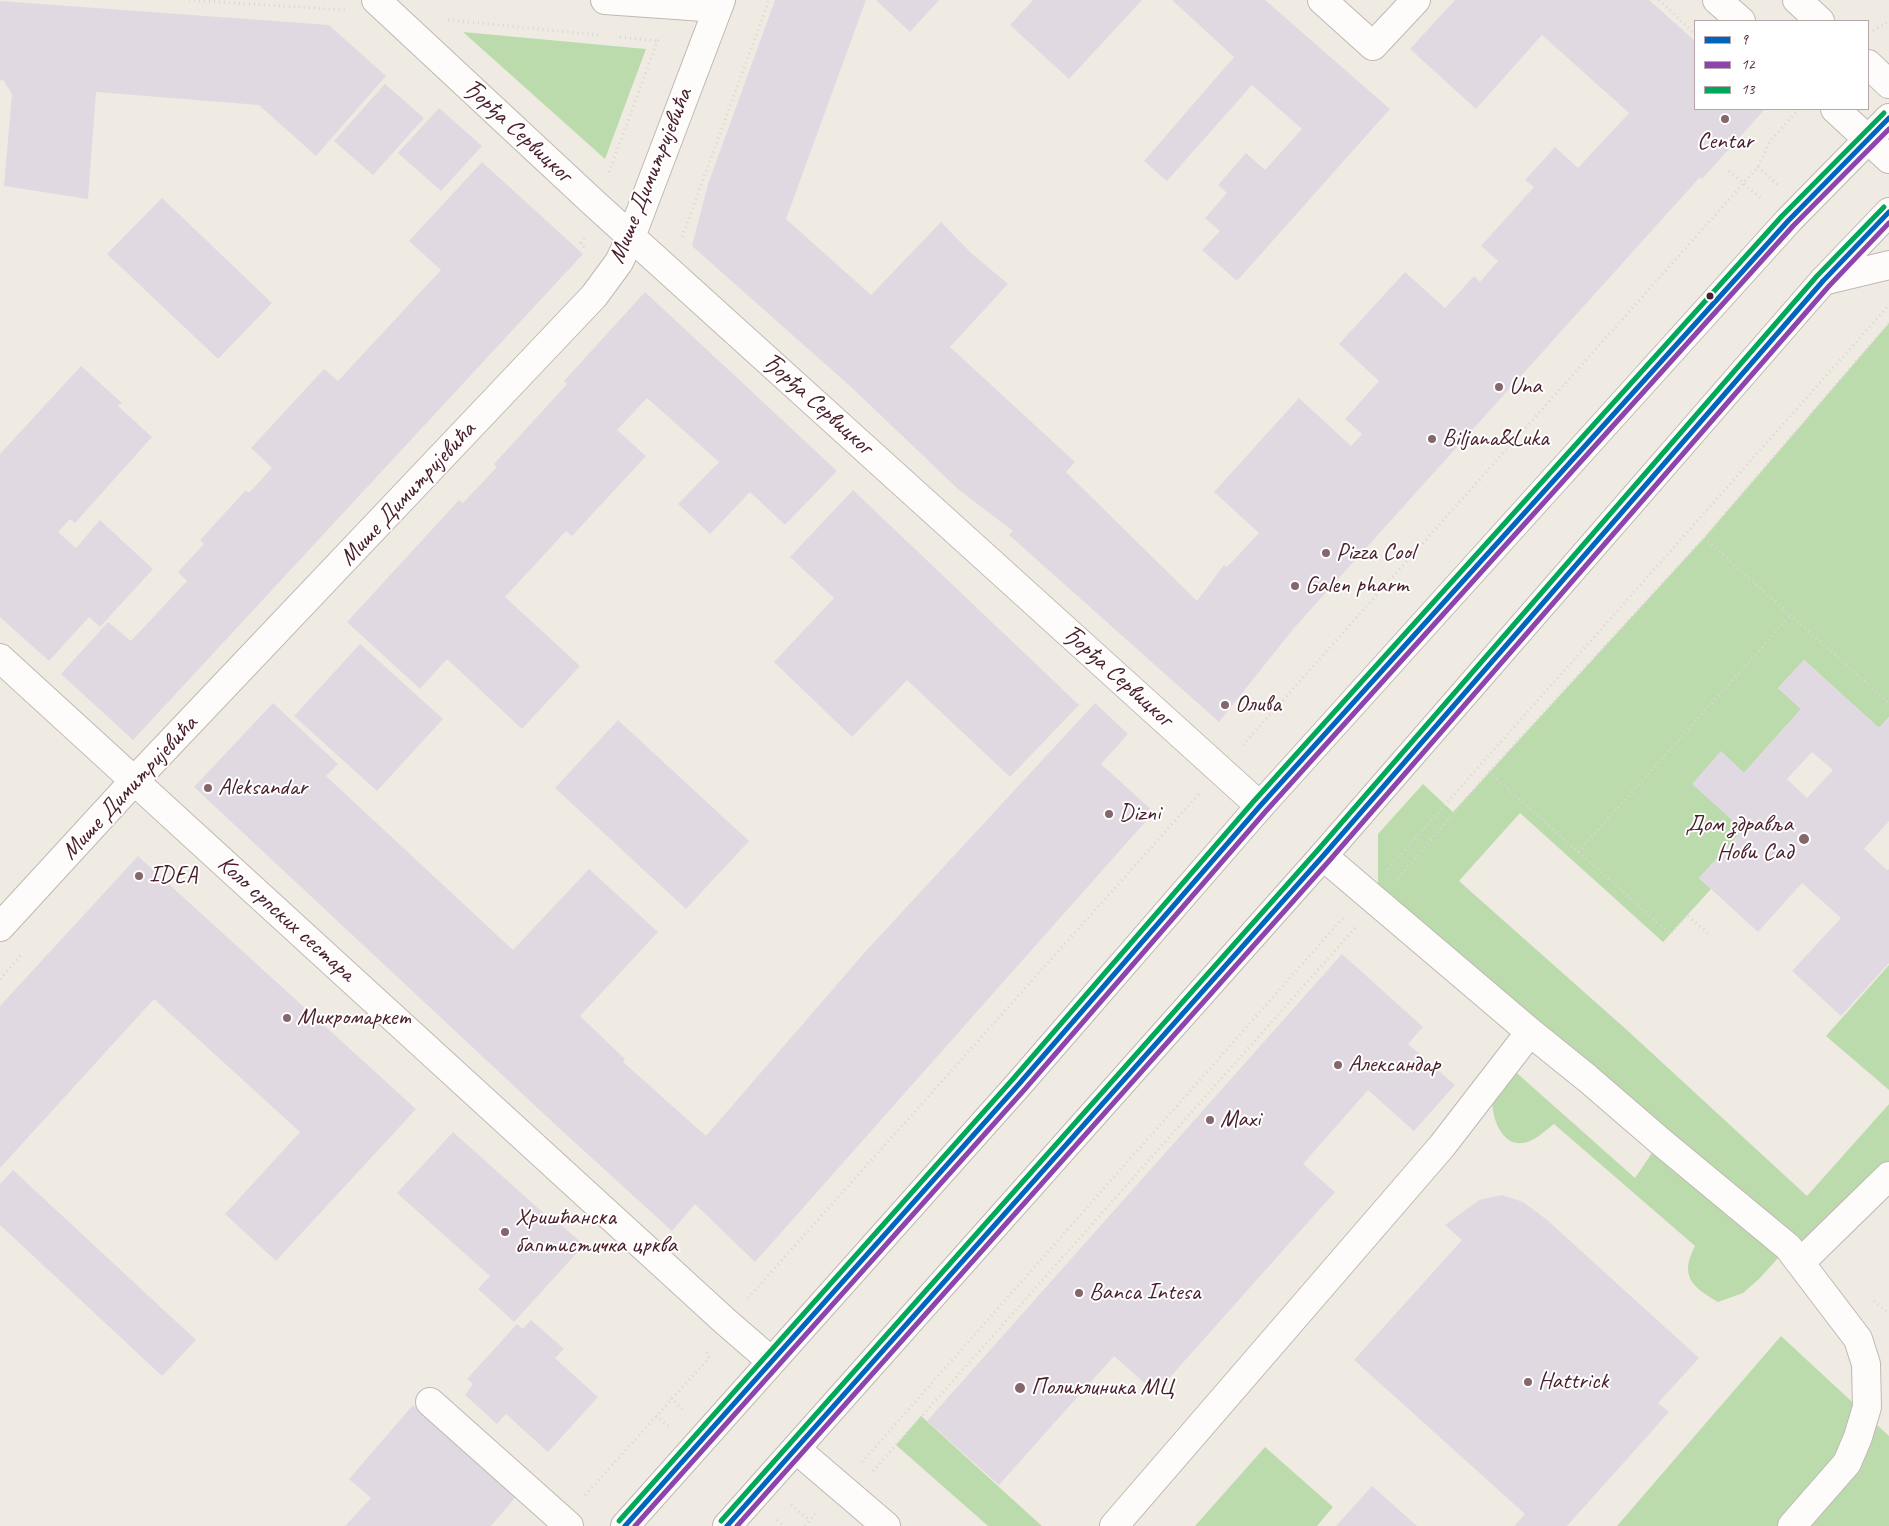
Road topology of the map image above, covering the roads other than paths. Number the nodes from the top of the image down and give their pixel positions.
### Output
1 (376, 0) edge
2 (605, 0) edge
3 (1322, 0) edge
4 (1416, 0) edge
5 (1717, 0) edge
6 (1796, 0) edge
7 (720, 4) edge
8 (1740, 20) edge
9 (1819, 20) edge
10 (1869, 65) edge
11 (1889, 84) edge
12 (1836, 110) edge
13 (1889, 118) edge
14 (1868, 140) junction
15 (1889, 159) edge
16 (1889, 212) edge
17 (631, 237) junction
18 (1889, 265) edge
19 (1823, 281) junction
20 (0, 658) edge
21 (134, 781) junction
22 (1260, 806) junction
23 (1322, 856) junction
24 (0, 928) edge
25 (1530, 1032) junction
26 (1889, 1176) edge
27 (1800, 1262) junction
28 (771, 1361) junction
29 (430, 1402) dead end
30 (796, 1448) junction
31 (574, 1514) edge
32 (625, 1526) edge
33 (727, 1526) edge
34 (886, 1526) edge
35 (1114, 1526) edge
36 (1792, 1526) edge

1 - 17 street, Ђорђа Сервицког
2 - 7 street
3 - 4 street
5 - 8 street
6 - 9 street
7 - 17 street, Мише Димитријевића
10 - 11 street
12 - 14 street
13 - 14 street
14 - 15 street
14 - 22 street
16 - 19 street
17 - 21 street, Мише Димитријевића
17 - 22 street, Ђорђа Сервицког
18 - 19 street
19 - 23 street
20 - 21 street, Коло српских сестара
21 - 24 street, Мише Димитријевића
21 - 28 street, Коло српских сестара
22 - 28 street
23 - 25 street
23 - 30 street
25 - 27 street
25 - 35 street
26 - 27 street
27 - 36 street
28 - 32 street
29 - 31 street
30 - 33 street
30 - 34 street

